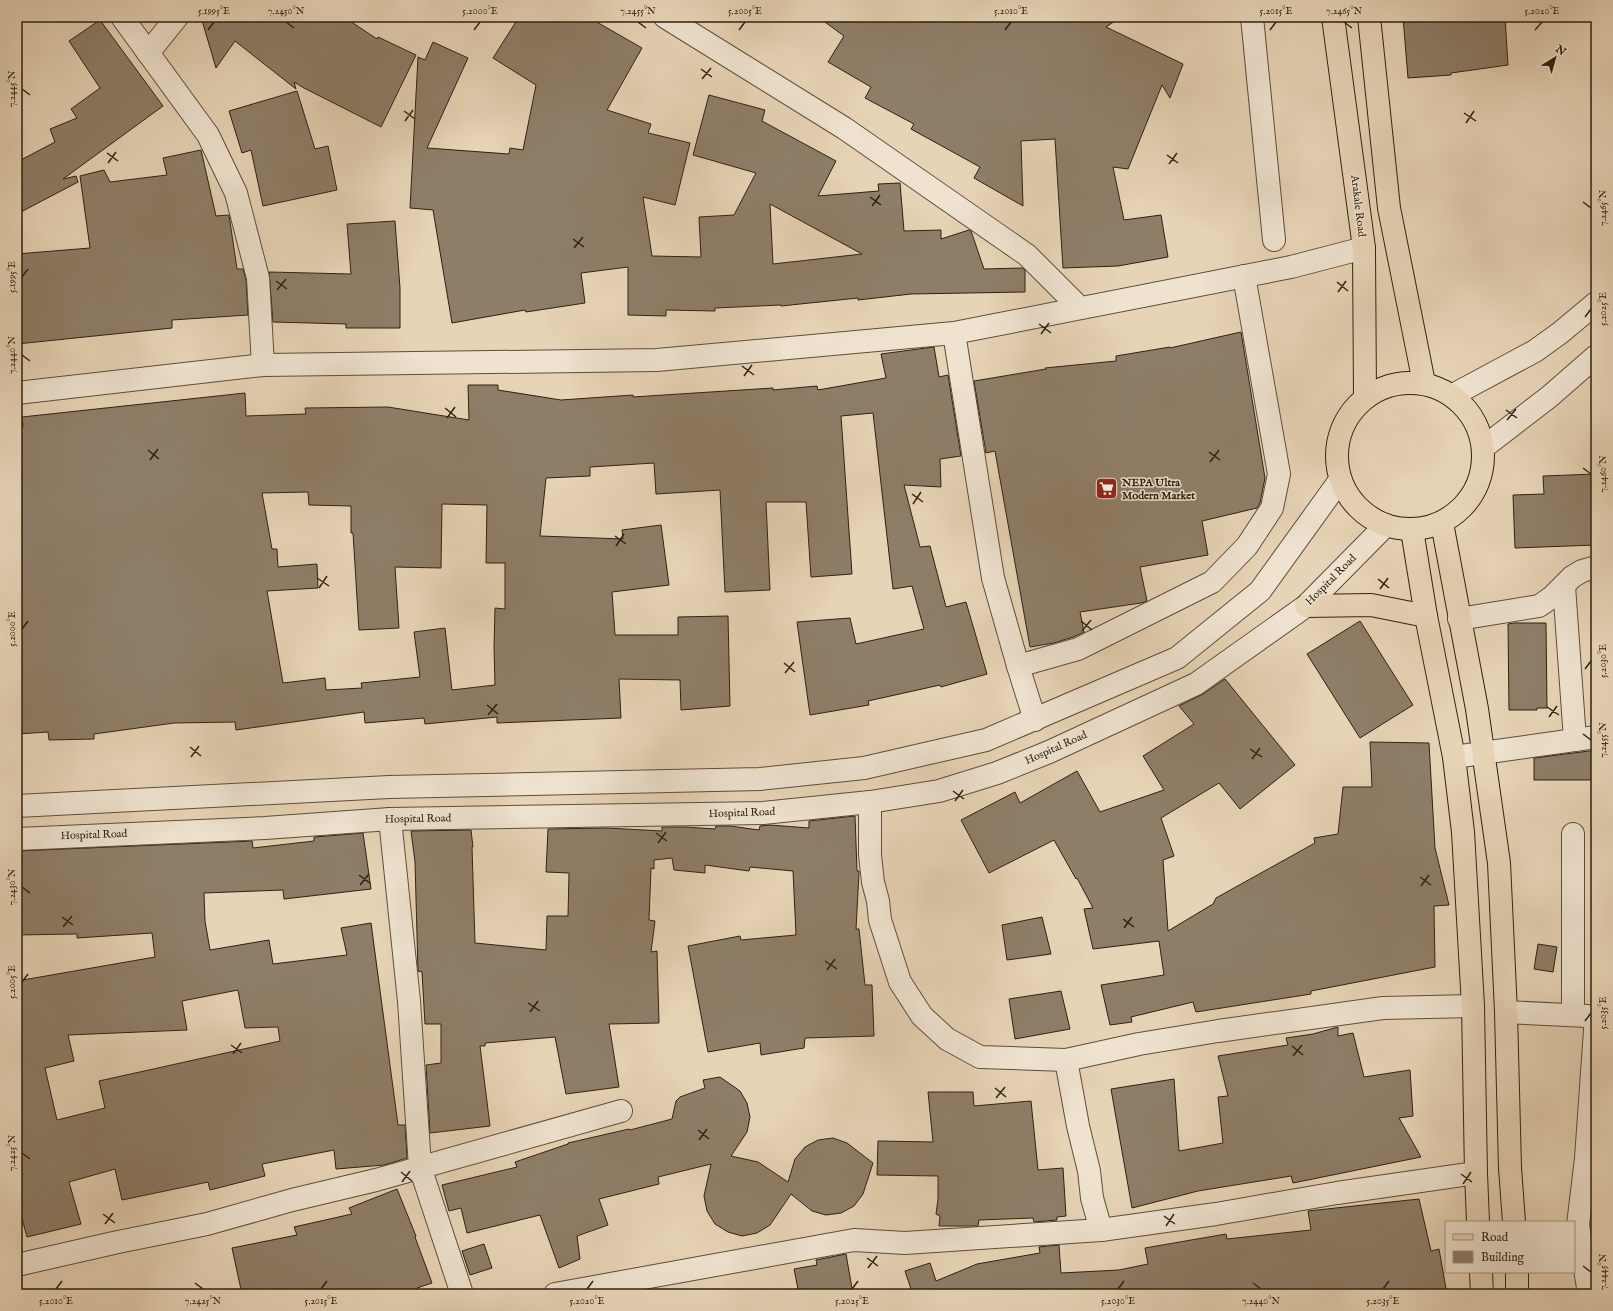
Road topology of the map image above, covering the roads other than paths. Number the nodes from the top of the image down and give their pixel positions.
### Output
1 (122, 17) edge
2 (177, 17) edge
3 (665, 17) edge
4 (1252, 17) edge
5 (1332, 17) edge
6 (1369, 17) edge
7 (148, 53) junction
8 (1274, 240) dead end
9 (1364, 248) junction
10 (1244, 276) junction
11 (1596, 303) edge
12 (1080, 308) junction
13 (954, 333) junction
14 (1596, 356) edge
15 (263, 365) junction
16 (1424, 383) junction
17 (17, 393) edge
18 (1452, 395) junction
19 (1366, 397) junction
20 (1484, 447) junction
21 (1340, 480) junction
22 (1442, 523) junction
23 (1385, 526) junction
24 (1412, 530) junction
25 (1596, 567) edge
26 (1564, 586) junction
27 (1306, 606) junction
28 (1426, 616) junction
29 (1459, 619) junction
30 (1018, 666) junction
31 (1035, 720) junction
32 (1586, 738) edge
33 (1483, 753) junction
34 (1454, 757) junction
35 (870, 802) junction
36 (17, 806) edge
37 (390, 819) junction
38 (1573, 834) dead end
39 (17, 838) edge
40 (1473, 1006) junction
41 (1506, 1012) junction
42 (1573, 1016) junction
43 (1596, 1016) edge
44 (1066, 1060) junction
45 (621, 1112) dead end
46 (420, 1167) junction
47 (1476, 1173) junction
48 (1478, 1221) edge
49 (1514, 1221) edge
50 (1101, 1230) junction
51 (17, 1265) edge
52 (1481, 1273) edge
53 (1517, 1273) edge
54 (462, 1294) edge
55 (555, 1294) edge
56 (1482, 1294) edge
57 (1517, 1294) edge
58 (1589, 1294) edge

1 - 7 street
2 - 7 street
3 - 12 street
4 - 8 street
5 - 9 main road, Arakale Road
6 - 16 main road
7 - 15 street
9 - 10 street
9 - 19 main road, Arakale Road
10 - 12 street
10 - 30 street
11 - 18 street
12 - 13 street
13 - 15 street
13 - 30 street
14 - 20 street
15 - 17 street
16 - 18 main road
16 - 19 main road
18 - 20 main road
19 - 21 main road
20 - 22 main road
21 - 23 main road
21 - 31 street
22 - 24 main road
22 - 29 main road
23 - 24 main road
23 - 27 street, Hospital Road
24 - 28 main road
25 - 26 street
26 - 29 street
26 - 32 street
27 - 28 main road
27 - 35 street, Hospital Road
28 - 34 main road
29 - 33 main road
30 - 31 street
31 - 36 street
32 - 33 street
33 - 34 street
33 - 41 main road
34 - 40 main road
35 - 37 street, Hospital Road
35 - 44 street
37 - 39 street, Hospital Road
37 - 46 street
38 - 42 street
40 - 44 street
40 - 47 main road
41 - 42 street
41 - 49 main road
42 - 43 street
43 - 58 street
44 - 50 street
45 - 46 street
46 - 51 street
46 - 54 street
47 - 48 main road
47 - 50 street
50 - 55 street
52 - 56 main road
53 - 57 main road

